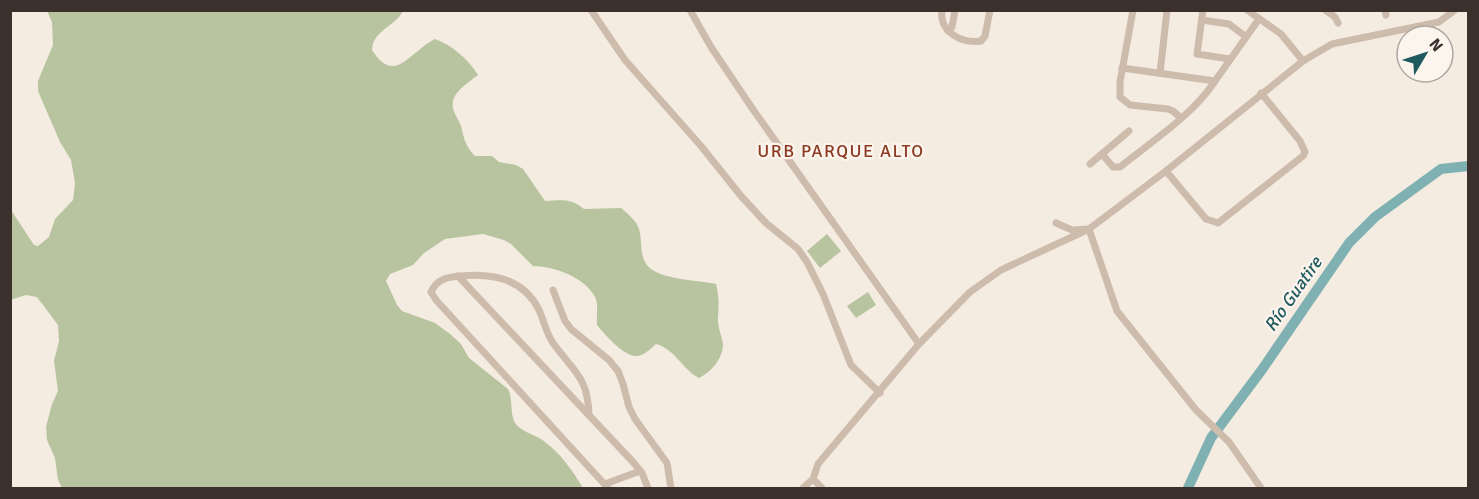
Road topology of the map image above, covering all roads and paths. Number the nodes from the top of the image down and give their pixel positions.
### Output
1 (591, 10) edge
2 (690, 10) edge
3 (942, 10) edge
4 (955, 10) edge
5 (990, 10) edge
6 (1133, 10) edge
7 (1167, 10) edge
8 (1203, 10) edge
9 (1246, 10) edge
10 (1324, 10) edge
11 (1455, 10) edge
12 (1258, 16) edge
13 (1202, 20) junction
14 (1338, 23) dead end
15 (948, 31) junction
16 (1245, 36) junction
17 (1230, 59) junction
18 (1303, 61) junction
19 (1122, 68) junction
20 (1160, 73) junction
21 (1215, 81) junction
22 (1261, 93) junction
23 (1181, 118) junction
24 (1129, 131) dead end
25 (1102, 154) junction
26 (1090, 164) dead end
27 (1166, 171) junction
28 (1056, 223) dead end
29 (1089, 229) junction
30 (458, 276) junction
31 (553, 290) dead end
32 (919, 344) junction
33 (880, 393) junction
34 (589, 415) junction
35 (640, 471) junction
36 (813, 479) junction
37 (607, 486) edge
38 (648, 489) edge
39 (671, 489) edge
40 (803, 489) edge
41 (822, 489) edge
42 (1261, 489) edge

1 - 33 street
2 - 32 street
3 - 15 street
4 - 15 street
5 - 15 street
6 - 19 street
7 - 20 street
8 - 13 street
9 - 12 street
10 - 14 street
11 - 18 street
12 - 16 street
12 - 18 street
13 - 16 street
13 - 17 street
16 - 17 street
17 - 21 street
18 - 22 street
19 - 20 street
19 - 23 street
20 - 21 street
21 - 23 street
22 - 27 street
22 - 27 street
23 - 25 street
24 - 25 street
25 - 26 street
27 - 29 street
28 - 29 street
29 - 32 street
29 - 42 street
30 - 34 street
30 - 34 street
30 - 37 street
31 - 39 street
32 - 33 street
33 - 36 street
34 - 35 street
35 - 37 street
35 - 38 street
36 - 40 street
36 - 41 street

